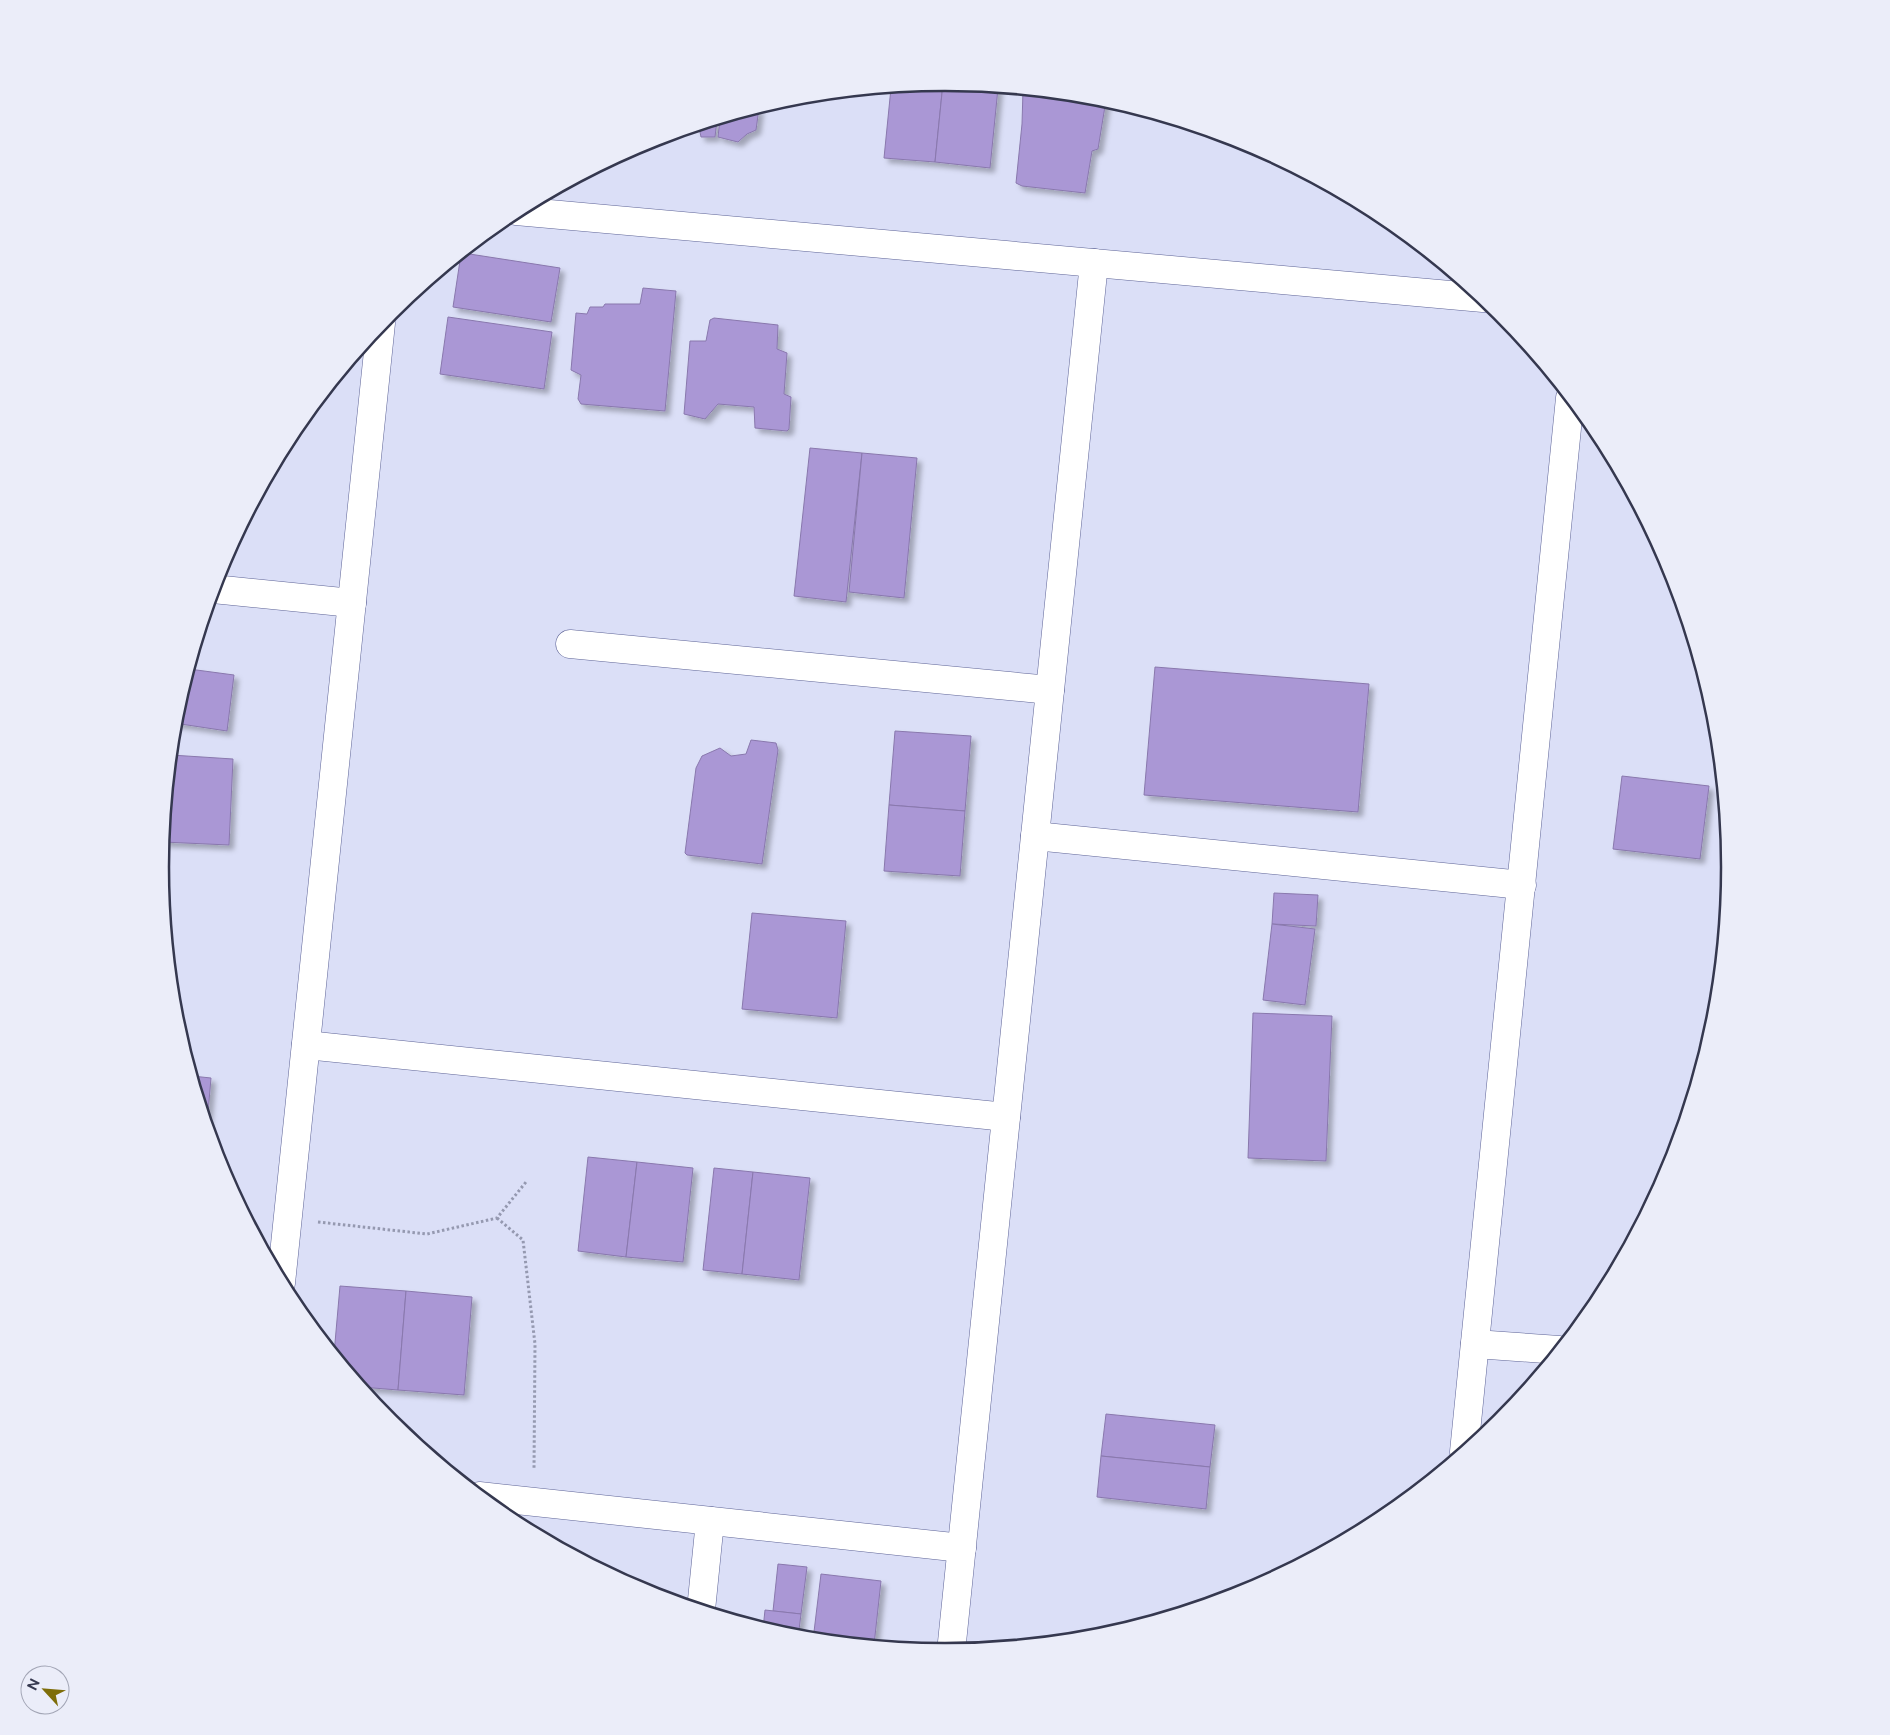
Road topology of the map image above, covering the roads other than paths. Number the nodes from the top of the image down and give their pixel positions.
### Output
1 (530, 212) edge
2 (1094, 263) junction
3 (1471, 297) edge
4 (380, 336) edge
5 (1569, 407) edge
6 (221, 590) edge
7 (352, 603) junction
8 (570, 644) dead end
9 (1050, 690) junction
10 (1035, 836) junction
11 (1522, 885) junction
12 (306, 1045) junction
13 (1006, 1116) junction
14 (282, 1271) edge
15 (1476, 1344) junction
16 (1553, 1350) edge
17 (1465, 1443) edge
18 (492, 1497) edge
19 (710, 1521) junction
20 (962, 1548) junction
21 (702, 1605) edge
22 (953, 1644) edge

1 - 2 street
2 - 3 street
2 - 9 street
4 - 7 street
5 - 11 street
6 - 7 street
7 - 12 street
8 - 9 street
9 - 10 street
10 - 11 street
10 - 13 street
11 - 15 street
12 - 13 street
12 - 14 street
13 - 20 street
15 - 16 street
15 - 17 street
18 - 19 street
19 - 20 street
19 - 21 street
20 - 22 street

